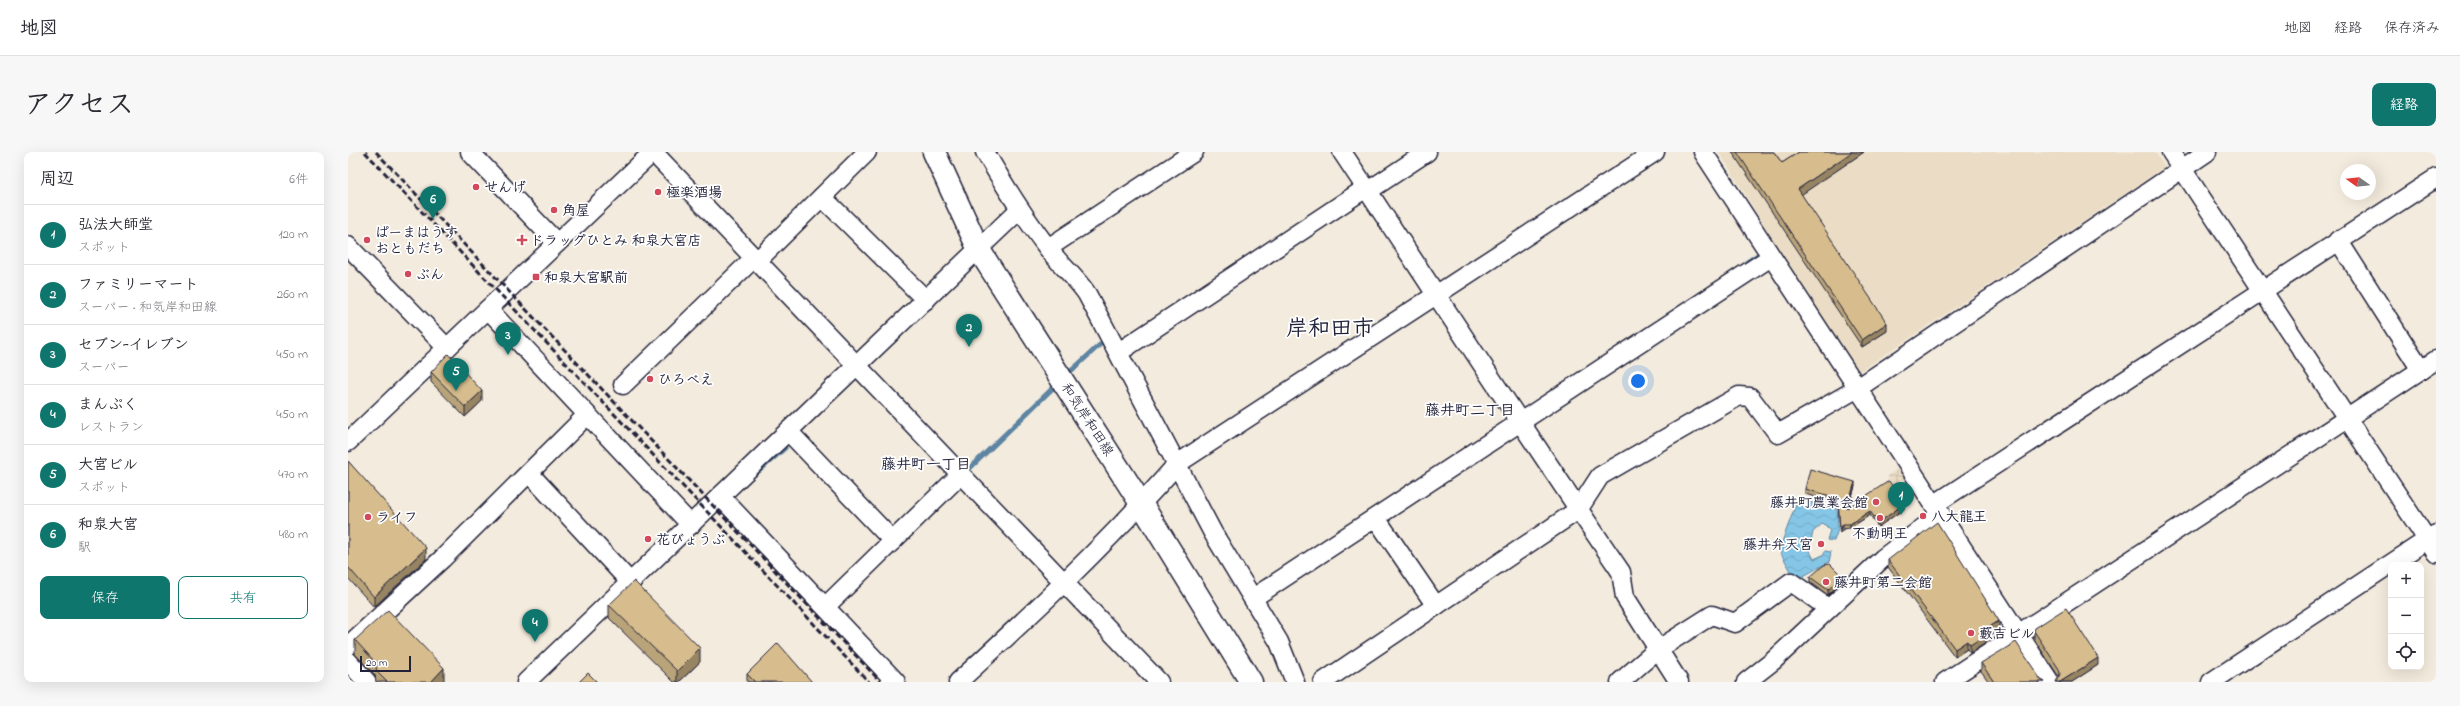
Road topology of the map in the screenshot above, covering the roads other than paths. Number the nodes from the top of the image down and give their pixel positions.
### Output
1 (470, 152) edge
2 (653, 152) edge
3 (867, 152) edge
4 (934, 152) edge
5 (985, 152) edge
6 (1194, 152) edge
7 (1342, 152) edge
8 (1427, 152) edge
9 (1655, 152) edge
10 (1703, 152) edge
11 (2171, 152) edge
12 (2207, 152) edge
13 (2182, 168) junction
14 (2436, 178) edge
15 (1367, 190) junction
16 (822, 197) junction
17 (1020, 210) junction
18 (2338, 240) junction
19 (557, 243) junction
20 (1048, 248) junction
21 (979, 250) junction
22 (352, 257) edge
23 (1771, 257) junction
24 (755, 259) junction
25 (2262, 290) junction
26 (1437, 294) junction
27 (926, 300) junction
28 (488, 309) junction
29 (447, 348) junction
30 (1119, 352) junction
31 (2429, 365) edge
32 (857, 366) junction
33 (623, 385) dead end
34 (1858, 388) junction
35 (588, 415) junction
36 (2347, 418) junction
37 (1520, 424) junction
38 (788, 431) junction
39 (348, 442) edge
40 (1178, 464) junction
41 (529, 473) junction
42 (960, 476) junction
43 (720, 496) junction
44 (1142, 505) junction
45 (1938, 509) junction
46 (1578, 510) junction
47 (1376, 518) junction
48 (691, 525) junction
49 (893, 541) junction
50 (2433, 542) edge
51 (631, 583) junction
52 (1066, 583) junction
53 (1253, 598) junction
54 (826, 606) junction
55 (1436, 606) junction
56 (1828, 608) junction
57 (2020, 633) junction
58 (348, 646) edge
59 (1657, 650) junction
60 (348, 662) edge
61 (367, 682) edge
62 (526, 682) edge
63 (896, 682) edge
64 (958, 682) edge
65 (1160, 682) edge
66 (1251, 682) edge
67 (1295, 682) edge
68 (1323, 682) edge
69 (1620, 682) edge
70 (1679, 682) edge
71 (1746, 682) edge
72 (1945, 682) edge
73 (2050, 682) edge
74 (2211, 682) edge

1 - 19 street
2 - 19 street
2 - 24 street
3 - 16 street
4 - 21 main road, 和気岸和田線
5 - 17 street
6 - 20 street
7 - 15 street
8 - 15 street
9 - 26 street
10 - 23 street
11 - 13 street
12 - 13 street
13 - 25 street
13 - 34 street
14 - 18 street
15 - 26 street
15 - 30 street
16 - 24 street
16 - 27 street
17 - 20 street
17 - 21 street
18 - 25 street
18 - 31 street
19 - 28 street
20 - 30 street
21 - 27 street
21 - 44 main road, 和気岸和田線
22 - 29 street
23 - 34 street
23 - 37 street
24 - 32 street
24 - 33 street
25 - 36 street
25 - 45 street
26 - 37 street
26 - 40 street
27 - 32 street
28 - 29 street
28 - 35 street
29 - 39 street
30 - 40 street
31 - 36 street
32 - 38 street
32 - 42 street
34 - 45 street
34 - 46 street
35 - 41 street
35 - 48 street
36 - 50 street
36 - 57 street
37 - 46 street
37 - 47 street
38 - 43 street
38 - 49 street
40 - 44 street
40 - 53 street
41 - 51 street
41 - 58 street
42 - 49 street
42 - 52 street
43 - 48 street
43 - 54 street
44 - 52 street
44 - 66 main road, 和気岸和田線
45 - 56 street
45 - 57 street
46 - 55 street
46 - 59 street
47 - 53 street
47 - 55 street
48 - 51 street
49 - 54 street
50 - 74 street
51 - 62 street
52 - 64 street
52 - 65 street
53 - 67 street
54 - 63 street
55 - 68 street
56 - 59 street
56 - 71 street
57 - 72 street
57 - 73 street
59 - 69 street
59 - 70 street
60 - 61 street

